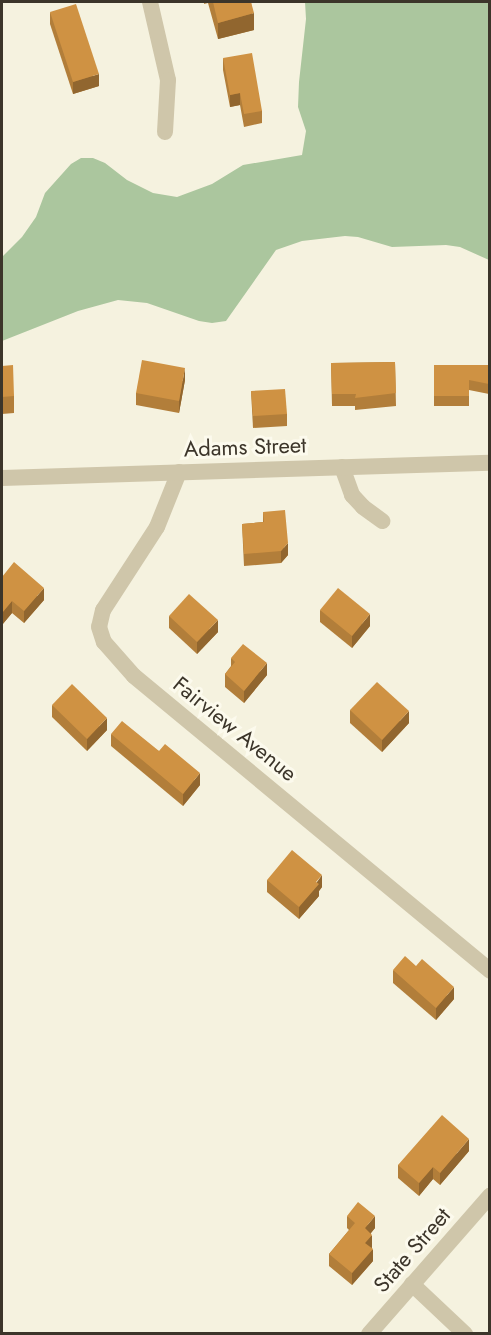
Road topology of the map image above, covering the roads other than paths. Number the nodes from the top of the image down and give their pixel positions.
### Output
1 (150, 2) edge
2 (165, 132) dead end
3 (489, 463) edge
4 (342, 467) junction
5 (179, 472) junction
6 (2, 478) edge
7 (382, 521) dead end
8 (489, 970) edge
9 (489, 1196) edge
10 (412, 1284) junction
11 (369, 1334) edge
12 (465, 1334) edge

1 - 2 street
3 - 4 street, Adams Street
4 - 5 street, Adams Street
4 - 7 street
5 - 6 street, Adams Street
5 - 8 street, Fairview Avenue
9 - 10 street, State Street
10 - 11 street, State Street
10 - 12 street

